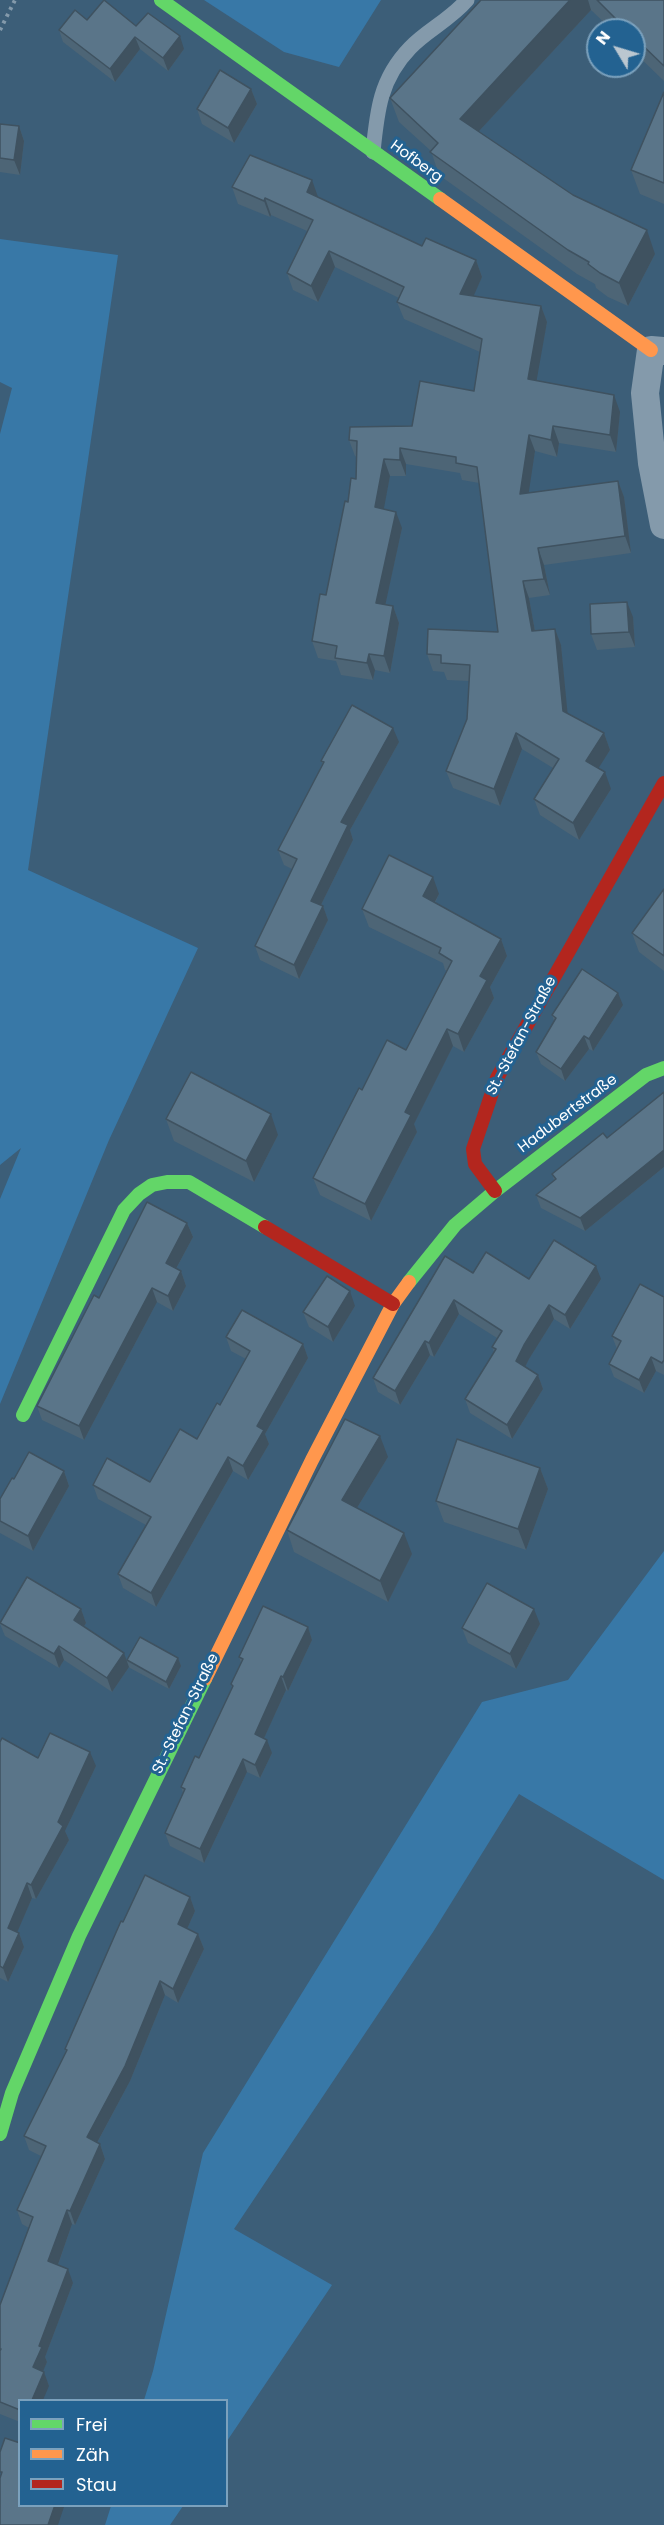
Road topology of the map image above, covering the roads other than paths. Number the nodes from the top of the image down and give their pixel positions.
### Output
1 (161, 0) edge
2 (467, 0) edge
3 (373, 152) junction
4 (657, 351) edge
5 (664, 525) edge
6 (664, 783) edge
7 (664, 1068) edge
8 (495, 1191) junction
9 (393, 1304) junction
10 (23, 1415) dead end
11 (0, 2134) edge

1 - 3 street, Hofberg
2 - 3 lane
3 - 4 street, Hofberg
4 - 5 street
6 - 8 street, St.-Stefan-Straße
7 - 8 street, Hadubertstraße
8 - 9 street, St.-Stefan-Straße
9 - 10 street
9 - 11 street, St.-Stefan-Straße

